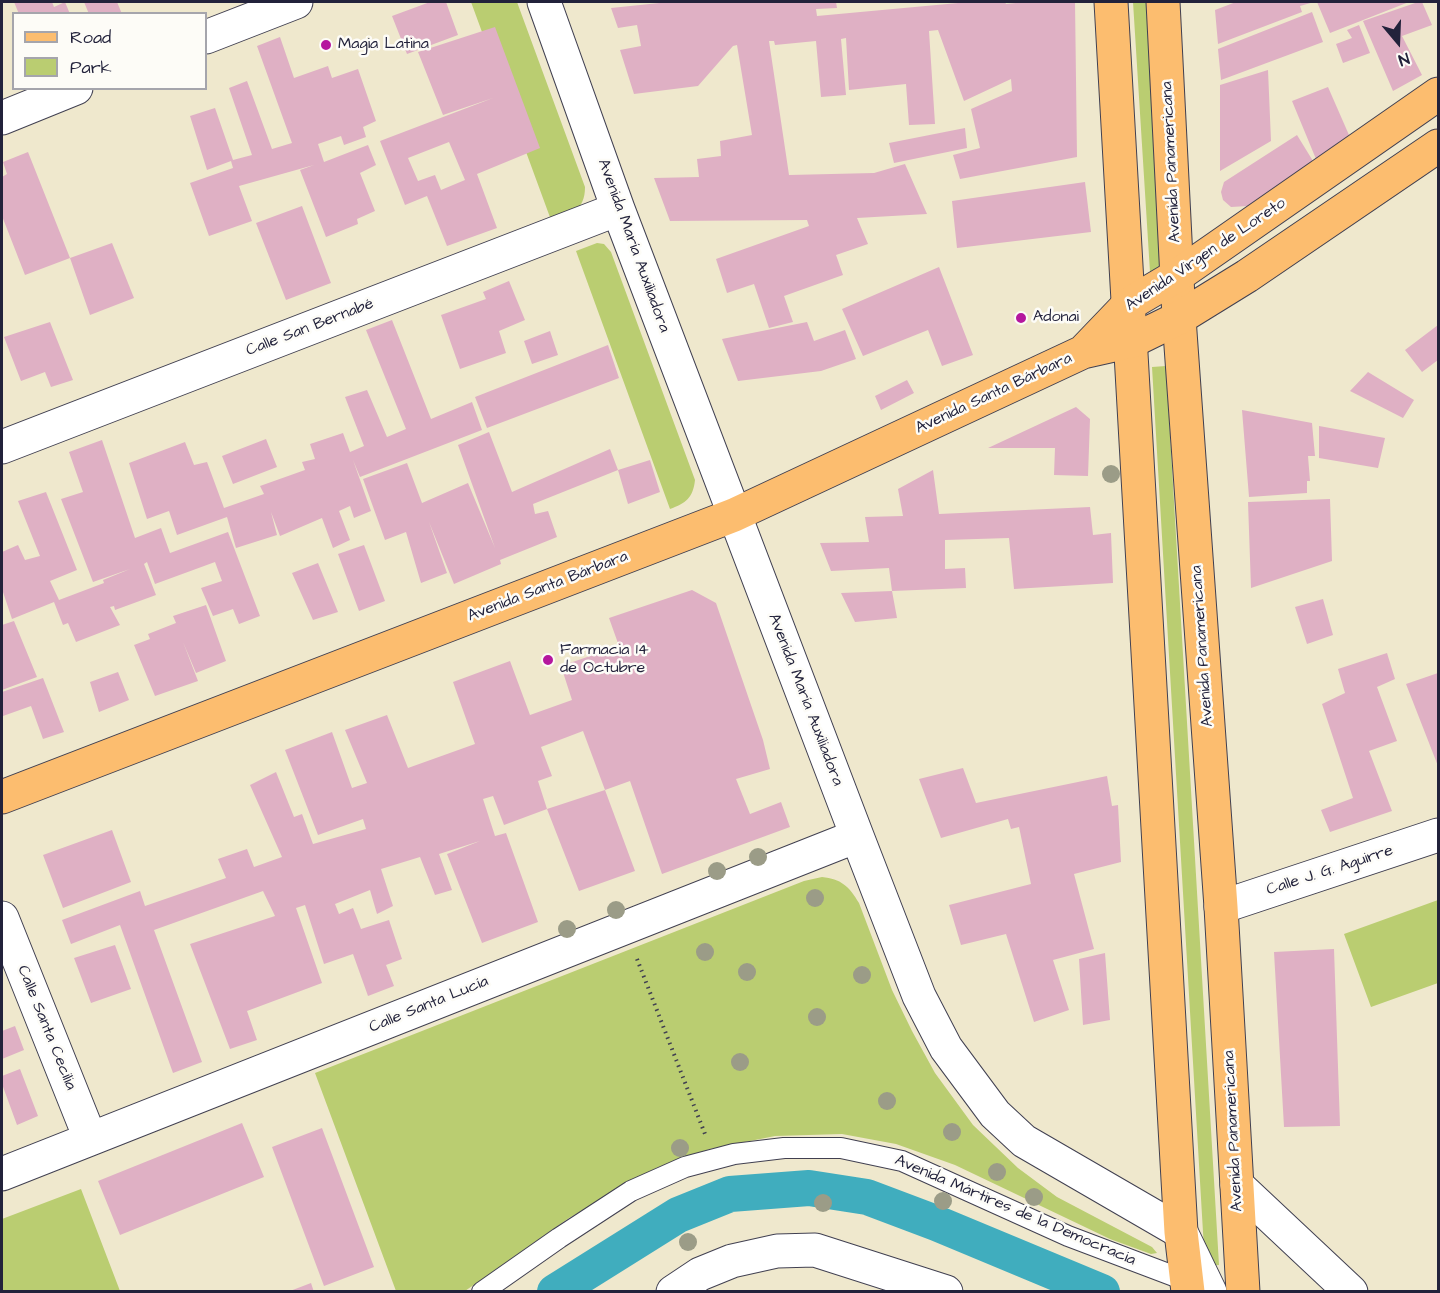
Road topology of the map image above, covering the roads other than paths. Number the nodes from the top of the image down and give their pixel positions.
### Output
1 (296, 2) edge
2 (544, 2) edge
3 (1111, 2) edge
4 (1163, 2) edge
5 (207, 37) edge
6 (71, 90) edge
7 (1438, 94) edge
8 (2, 118) edge
9 (1438, 146) edge
10 (618, 209) junction
11 (1178, 275) junction
12 (1129, 304) junction
13 (1179, 318) junction
14 (1132, 341) junction
15 (1083, 352) junction
16 (2, 447) edge
17 (734, 515) junction
18 (2, 797) edge
19 (1438, 835) edge
20 (857, 836) junction
21 (1221, 907) junction
22 (2, 918) edge
23 (90, 1138) junction
24 (2, 1174) edge
25 (1237, 1185) junction
26 (1181, 1232) junction
27 (1195, 1288) edge
28 (482, 1292) edge
29 (673, 1292) edge
30 (946, 1292) edge
31 (1242, 1292) edge
32 (1351, 1292) edge

1 - 5 street
2 - 10 street, Avenida María Auxiliadora
3 - 12 main road
4 - 11 main road, Avenida Panamericana
6 - 8 street
7 - 11 main road, Avenida Virgen de Loreto
9 - 13 main road, Avenida Virgen de Loreto
10 - 16 street, Calle San Bernabé
10 - 17 street, Avenida María Auxiliadora
11 - 12 main road, Avenida Virgen de Loreto
11 - 13 main road, Avenida Panamericana
12 - 14 main road
12 - 15 main road, Avenida Virgen de Loreto
13 - 14 main road, Avenida Virgen de Loreto
13 - 21 main road, Avenida Panamericana
14 - 15 main road, Avenida Virgen de Loreto
14 - 26 main road
15 - 17 main road, Avenida Santa Bárbara
17 - 18 main road, Avenida Santa Bárbara
17 - 20 street, Avenida María Auxiliadora
19 - 21 street, Calle J. G. Aguirre
20 - 23 street, Calle Santa Lucía
20 - 26 street, Avenida María Auxiliadora
21 - 25 main road, Avenida Panamericana
22 - 23 street, Calle Santa Cecilia
23 - 24 street, Calle Santa Lucía
25 - 31 main road, Avenida Panamericana
25 - 32 street
26 - 27 main road
27 - 28 lane, Avenida Mártires de la Democracia
29 - 30 street

